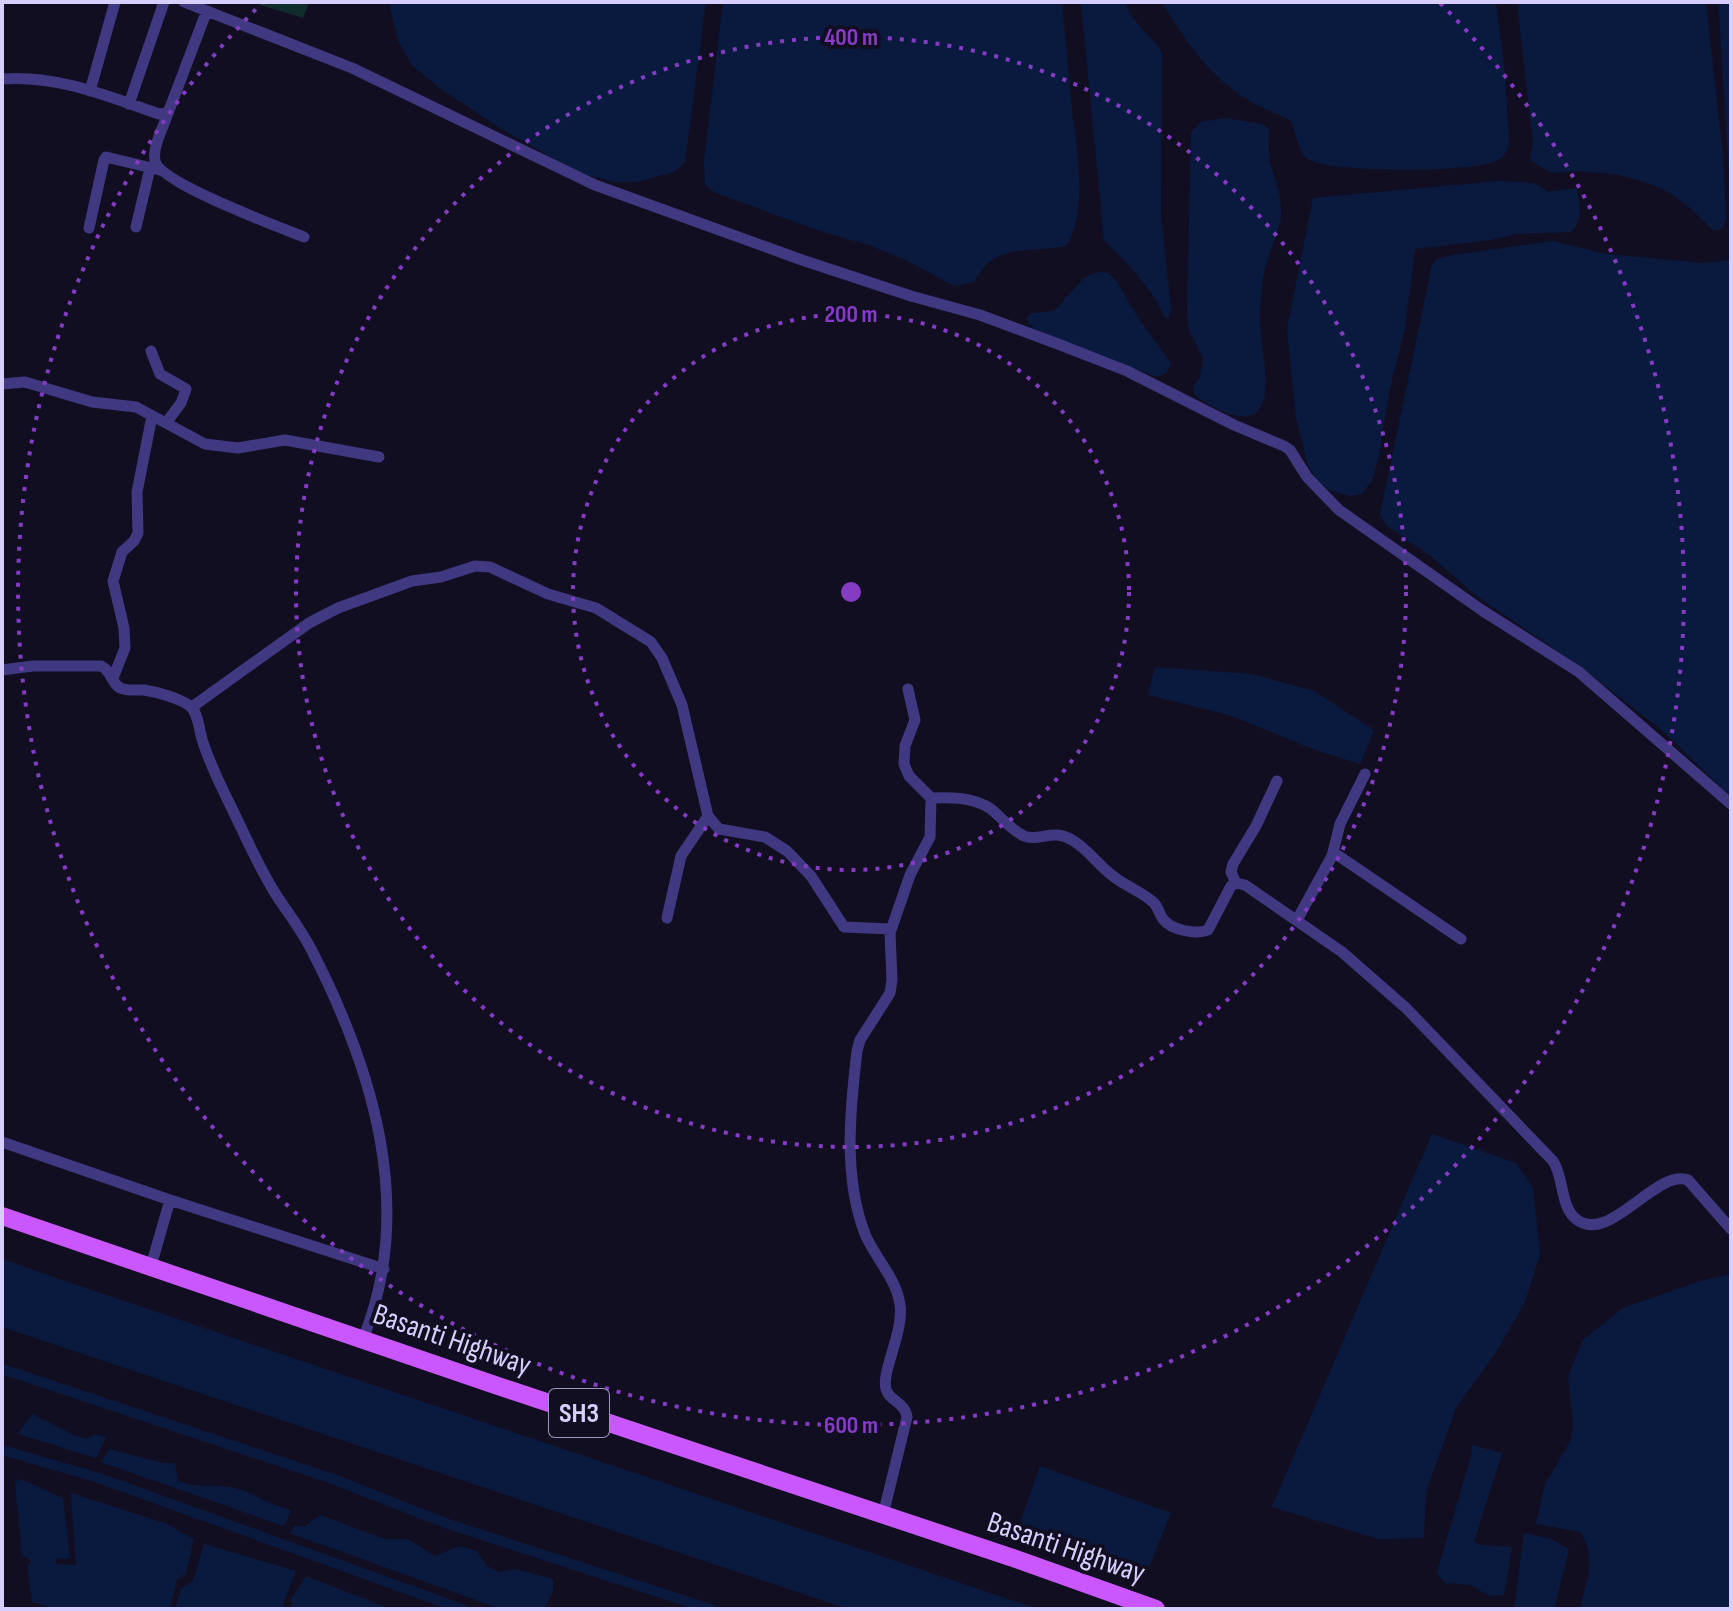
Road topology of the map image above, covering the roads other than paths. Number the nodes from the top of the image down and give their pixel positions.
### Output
1 (115, 2) edge
2 (164, 2) edge
3 (184, 2) edge
4 (206, 13) junction
5 (2, 79) edge
6 (90, 91) junction
7 (129, 104) junction
8 (168, 113) junction
9 (155, 169) junction
10 (136, 227) dead end
11 (89, 228) dead end
12 (304, 237) dead end
13 (151, 351) dead end
14 (2, 384) edge
15 (152, 416) junction
16 (166, 423) junction
17 (379, 457) dead end
18 (2, 670) edge
19 (113, 678) junction
20 (908, 689) dead end
21 (192, 707) junction
22 (1365, 774) dead end
23 (1277, 781) dead end
24 (931, 798) junction
25 (1731, 804) edge
26 (708, 816) junction
27 (1333, 852) junction
28 (1236, 883) junction
29 (667, 918) dead end
30 (1297, 920) junction
31 (891, 929) junction
32 (1461, 939) dead end
33 (2, 1142) edge
34 (170, 1200) junction
35 (2, 1216) edge
36 (1731, 1229) edge
37 (151, 1266) junction
38 (384, 1269) junction
39 (363, 1339) junction
40 (883, 1515) junction
41 (1156, 1609) edge

1 - 6 street
2 - 7 street
3 - 4 street
4 - 8 street
4 - 25 street
5 - 6 street
6 - 7 street
7 - 8 street
8 - 9 street
9 - 10 street
9 - 11 street
9 - 12 street
13 - 16 street
14 - 15 street
15 - 16 street
15 - 19 street
16 - 17 street
18 - 19 street
19 - 21 street
20 - 24 street
21 - 26 street
21 - 38 street
22 - 27 street
23 - 28 street
24 - 28 street
24 - 31 street
26 - 29 street
26 - 31 street
27 - 30 street
27 - 32 street
28 - 30 street
30 - 36 street
31 - 40 street
33 - 34 street
34 - 37 street
34 - 38 street
35 - 37 main road, Basanti Highway / SH3
37 - 39 main road, Basanti Highway / SH3
38 - 39 street
39 - 40 main road, Basanti Highway / SH3
40 - 41 main road, Basanti Highway / SH3

